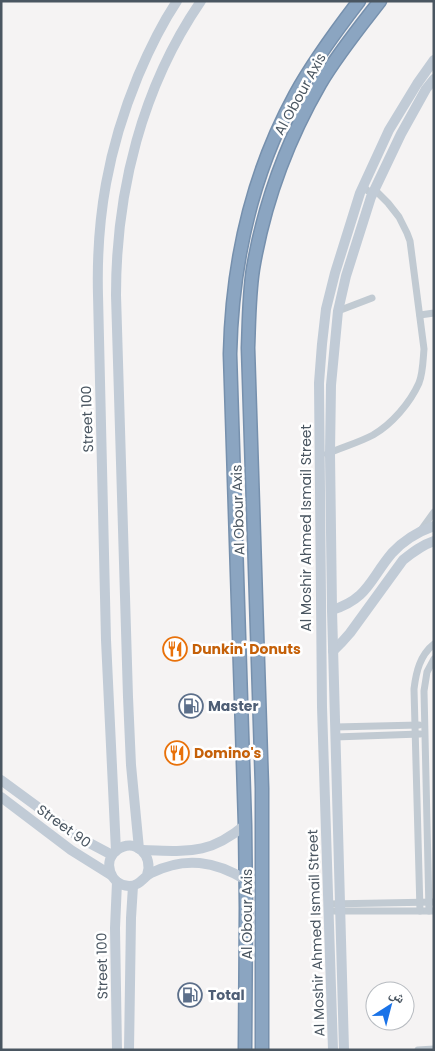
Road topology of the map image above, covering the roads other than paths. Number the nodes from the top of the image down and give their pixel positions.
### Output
1 (177, 1) edge
2 (201, 1) edge
3 (359, 1) edge
4 (380, 1) edge
5 (434, 60) edge
6 (434, 79) edge
7 (365, 182) junction
8 (378, 190) junction
9 (372, 298) dead end
10 (338, 312) junction
11 (434, 313) edge
12 (420, 315) junction
13 (100, 375) junction
14 (119, 379) junction
15 (102, 445) junction
16 (121, 449) junction
17 (330, 453) junction
18 (320, 458) junction
19 (434, 512) edge
20 (434, 526) edge
21 (420, 531) junction
22 (434, 541) edge
23 (404, 542) junction
24 (412, 552) junction
25 (332, 610) junction
26 (434, 644) edge
27 (333, 651) junction
28 (434, 659) edge
29 (415, 725) junction
30 (425, 725) junction
31 (373, 726) junction
32 (335, 732) junction
33 (416, 734) junction
34 (425, 734) junction
35 (373, 736) junction
36 (1, 780) edge
37 (1, 797) edge
38 (245, 825) junction
39 (80, 838) junction
40 (140, 849) junction
41 (71, 850) junction
42 (114, 853) junction
43 (428, 870) junction
44 (419, 871) junction
45 (147, 875) junction
46 (114, 878) junction
47 (246, 880) junction
48 (133, 886) junction
49 (420, 902) junction
50 (431, 902) edge
51 (334, 908) junction
52 (420, 911) junction
53 (431, 911) edge
54 (434, 1049) edge
55 (117, 1050) edge
56 (129, 1050) edge
57 (245, 1050) edge
58 (262, 1050) edge
59 (333, 1050) edge
60 (344, 1050) edge
61 (418, 1050) edge

1 - 13 street, Street 100
2 - 14 street
3 - 38 highway, Al Obour Axis
4 - 58 highway, Al Obour Axis
5 - 7 street, Al Moshir Ahmed Ismail Street
6 - 8 street, Al Moshir Ahmed Ismail Street
7 - 8 street
7 - 8 street
7 - 18 street, Al Moshir Ahmed Ismail Street
8 - 10 street, Al Moshir Ahmed Ismail Street
8 - 12 street
9 - 10 street
10 - 17 street, Al Moshir Ahmed Ismail Street
11 - 12 street
12 - 17 street
13 - 14 street
13 - 15 street, Street 100
14 - 16 street
15 - 16 street
15 - 42 street, Street 100
16 - 40 street
17 - 18 street
17 - 25 street, Al Moshir Ahmed Ismail Street
18 - 51 street, Al Moshir Ahmed Ismail Street
19 - 21 street
20 - 21 street
21 - 23 street
22 - 24 street
23 - 24 street
23 - 25 street
24 - 27 street
25 - 27 street, Al Moshir Ahmed Ismail Street
26 - 29 street
27 - 32 street, Al Moshir Ahmed Ismail Street
28 - 30 street
29 - 30 street
29 - 31 street
29 - 33 street
30 - 34 street
31 - 32 street
31 - 35 street
32 - 35 street
32 - 51 street, Al Moshir Ahmed Ismail Street
33 - 34 street
33 - 35 street
33 - 44 street
34 - 43 street
36 - 39 street, Street 90
37 - 41 street, Street 90
38 - 40 street
38 - 47 highway, Al Obour Axis
39 - 41 street
39 - 42 street, Street 90
40 - 42 street
40 - 45 street
41 - 46 street, Street 90
42 - 46 street
43 - 44 street
43 - 50 street
44 - 49 street
45 - 47 street
45 - 48 street
46 - 48 street
46 - 55 street, Street 100
47 - 57 highway, Al Obour Axis
48 - 56 street, Street 100
49 - 50 street
49 - 51 street
49 - 52 street
50 - 53 street
51 - 52 street
51 - 59 street, Al Moshir Ahmed Ismail Street
51 - 60 street, Al Moshir Ahmed Ismail Street
52 - 53 street
54 - 61 street

